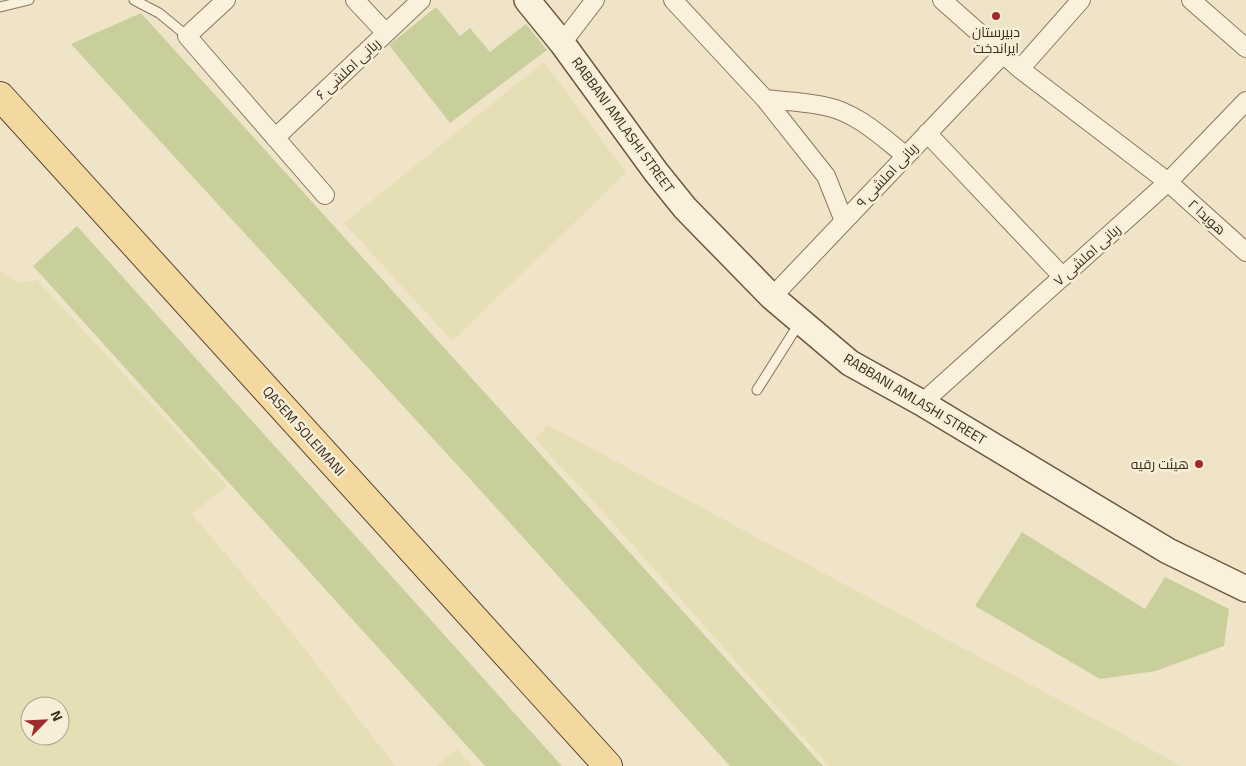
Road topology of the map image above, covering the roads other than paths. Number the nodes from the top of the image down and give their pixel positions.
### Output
1 (29, 0) edge
2 (134, 0) edge
3 (226, 0) edge
4 (355, 0) edge
5 (421, 0) edge
6 (527, 0) edge
7 (595, 0) edge
8 (673, 0) edge
9 (942, 0) edge
10 (1081, 0) edge
11 (1192, 0) edge
12 (0, 7) edge
13 (386, 33) junction
14 (187, 36) junction
15 (562, 43) junction
16 (1246, 48) edge
17 (1003, 54) junction
18 (1020, 69) junction
19 (0, 96) edge
20 (765, 99) junction
21 (1246, 101) edge
22 (927, 133) junction
23 (275, 138) junction
24 (906, 156) junction
25 (1168, 182) junction
26 (325, 195) dead end
27 (844, 221) junction
28 (1246, 252) edge
29 (1063, 276) junction
30 (772, 297) junction
31 (801, 321) junction
32 (757, 390) dead end
33 (922, 403) junction
34 (1246, 589) edge
35 (608, 766) edge

1 - 12 lane
2 - 14 lane
3 - 14 street
4 - 13 street
5 - 13 street, ربانی املشی ۶
6 - 15 street, RABBANI AMLASHI STREET
7 - 15 street
8 - 20 street
9 - 17 street, هویدا ۲
10 - 18 street
11 - 16 street
13 - 23 street, ربانی املشی ۶
14 - 23 street
15 - 30 street, RABBANI AMLASHI STREET
17 - 18 street, هویدا ۲
17 - 22 street, ربانی املشی ۹
18 - 25 street, هویدا ۲
19 - 35 main road, QASEM SOLEIMANI
20 - 24 street
20 - 27 street
21 - 25 street, ربانی املشی ۷
22 - 24 street, ربانی املشی ۹
22 - 29 street
23 - 26 street
24 - 27 street, ربانی املشی ۹
25 - 28 street, هویدا ۲
25 - 29 street, ربانی املشی ۷
27 - 30 street, ربانی املشی ۹
29 - 33 street, ربانی املشی ۷
30 - 31 street, RABBANI AMLASHI STREET
31 - 32 lane
31 - 33 street, RABBANI AMLASHI STREET
33 - 34 street, RABBANI AMLASHI STREET

